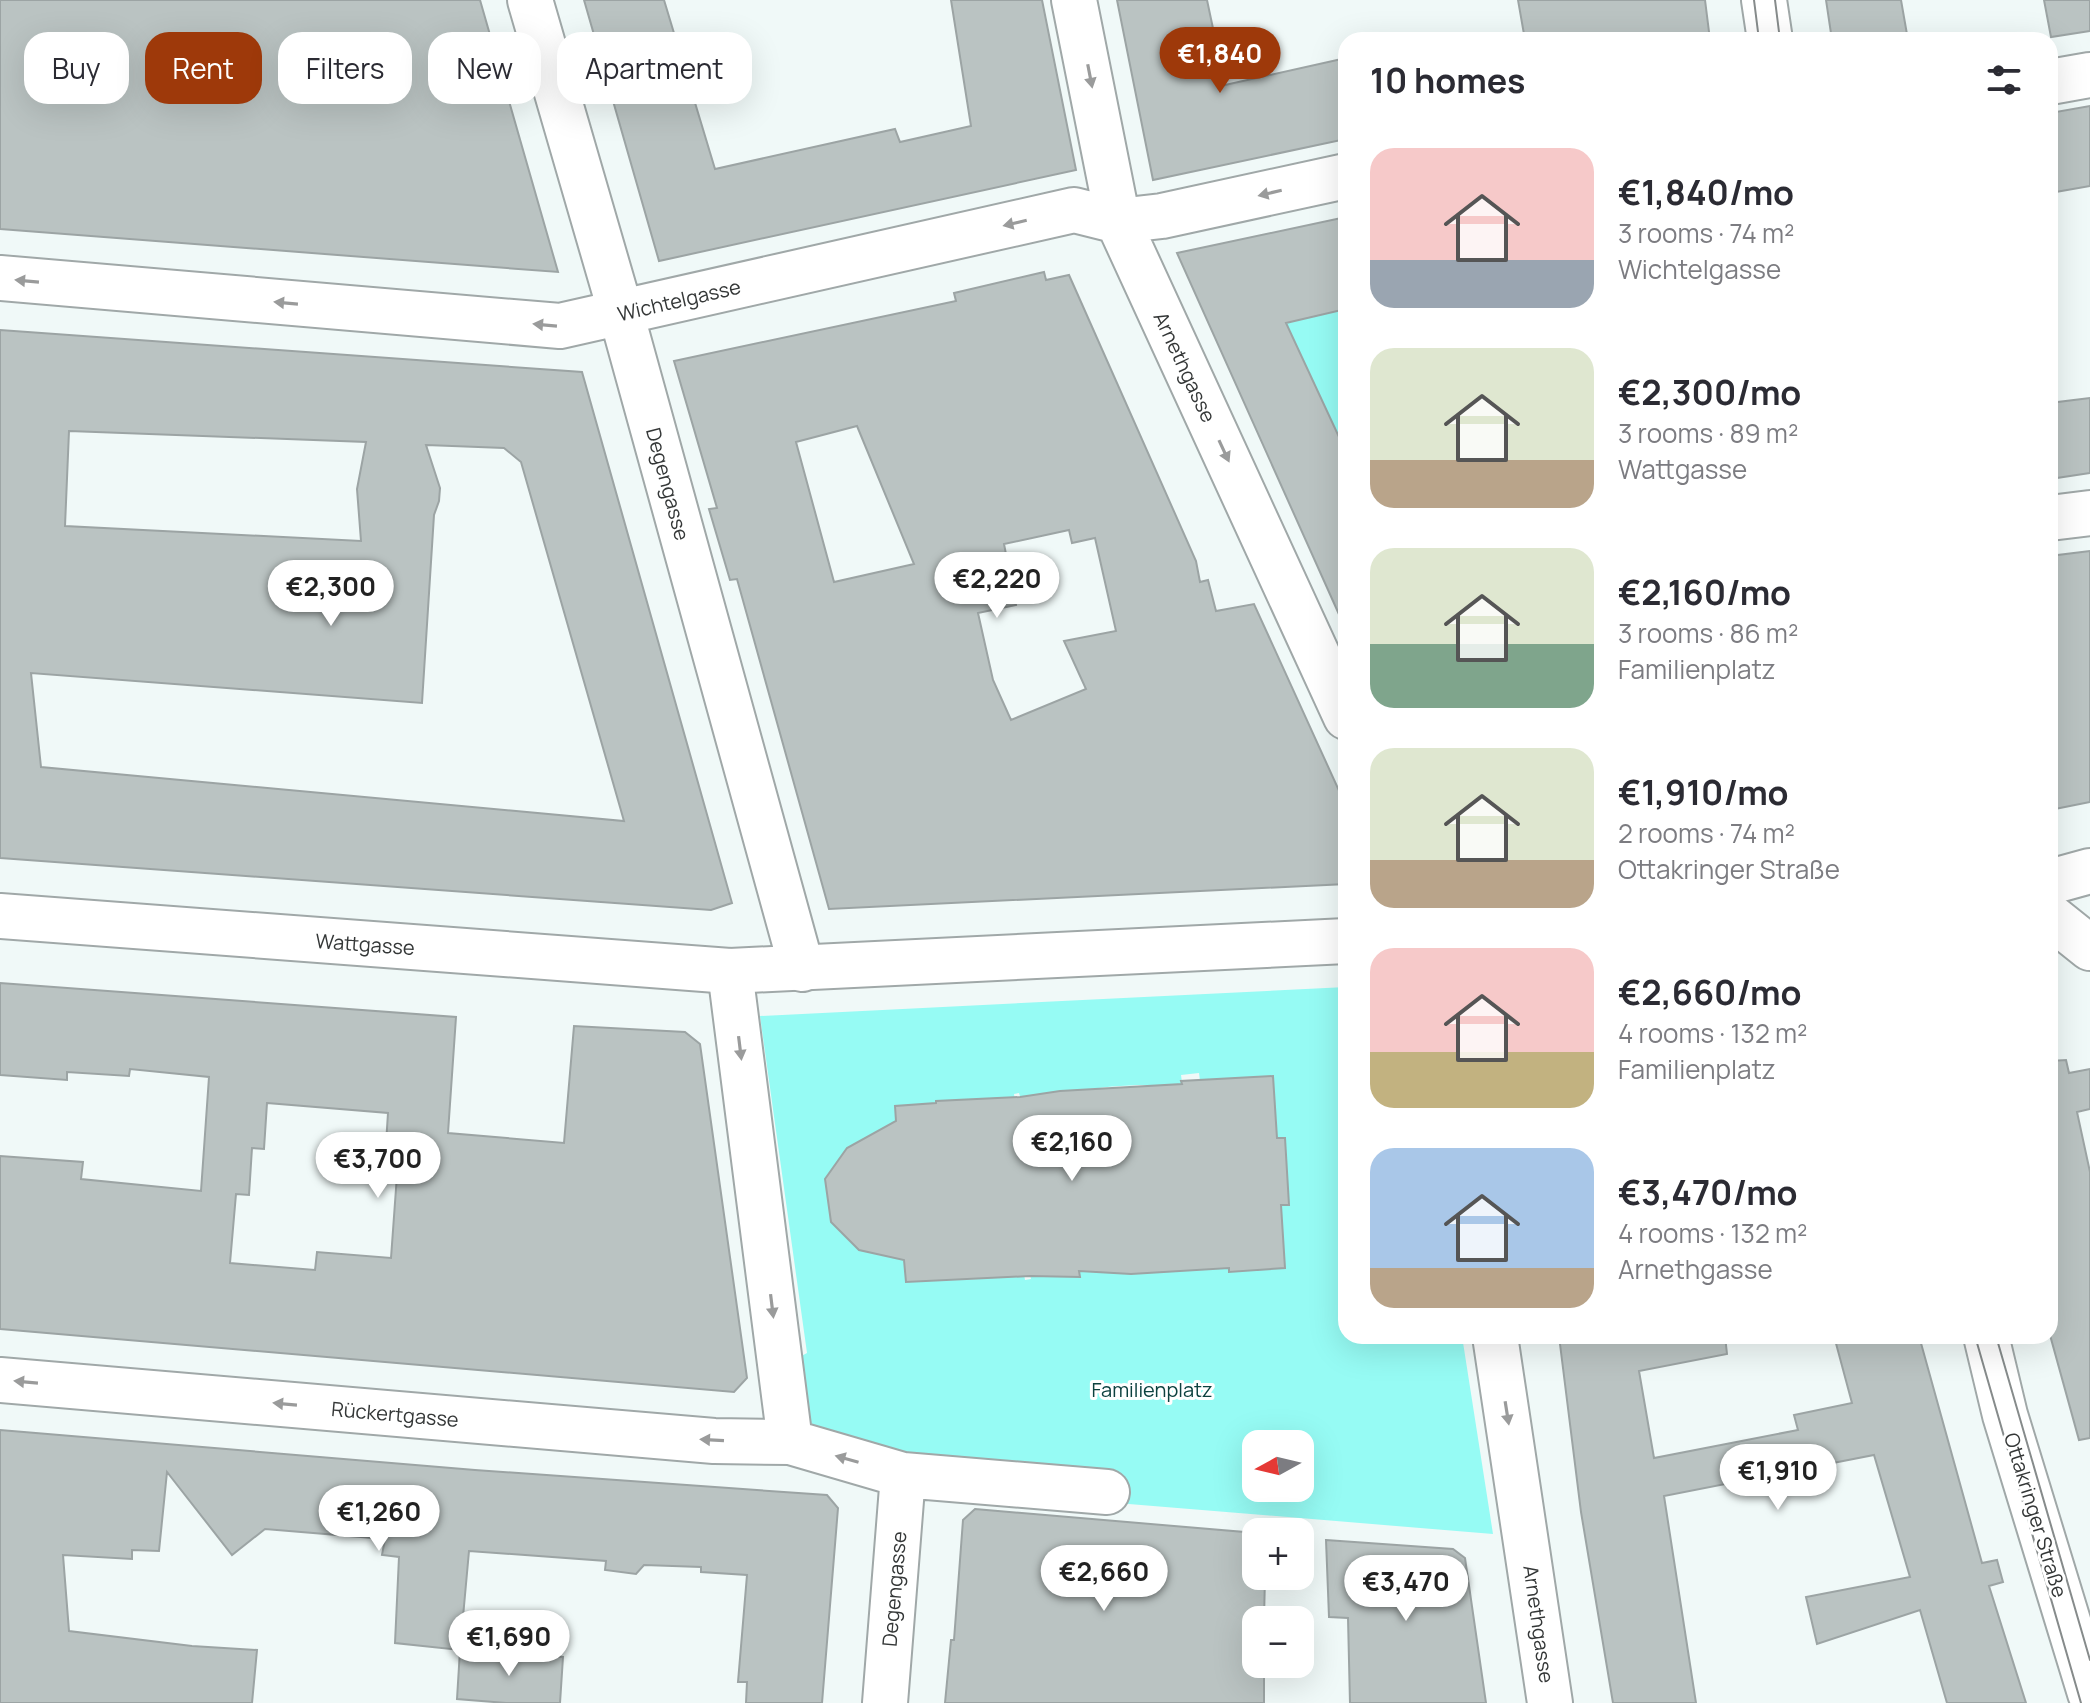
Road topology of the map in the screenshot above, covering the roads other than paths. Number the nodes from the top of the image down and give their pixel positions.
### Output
1 (530, 0) edge
2 (1074, 0) edge
3 (1764, 0) edge
4 (1769, 32) edge
5 (2090, 75) edge
6 (2058, 81) edge
7 (1338, 178) edge
8 (1118, 221) junction
9 (0, 278) edge
10 (621, 313) junction
11 (2090, 513) edge
12 (2058, 517) edge
13 (1338, 700) edge
14 (2090, 871) edge
15 (2058, 880) edge
16 (0, 916) edge
17 (2058, 922) edge
18 (1338, 941) edge
19 (2090, 948) edge
20 (802, 969) junction
21 (730, 971) junction
22 (1496, 1344) edge
23 (1988, 1344) edge
24 (0, 1380) edge
25 (790, 1442) junction
26 (903, 1475) junction
27 (1107, 1492) dead end
28 (2090, 1693) edge
29 (885, 1703) edge
30 (1550, 1703) edge

1 - 10 street, Degengasse
2 -> 8 street, Arnethgasse
3 - 4 street
5 - 6 street
7 -> 8 street, Wichtelgasse
8 -> 10 street, Wichtelgasse
8 -> 13 street, Arnethgasse
10 -> 9 street, Wichtelgasse
10 - 20 street, Degengasse
11 - 12 street
14 - 15 street
16 - 21 street, Wattgasse
17 - 19 street
18 - 20 street
20 - 21 street
21 -> 25 street
22 -> 30 street, Arnethgasse
23 - 28 street, Ottakringer Straße
25 -> 24 street, Rückertgasse
26 -> 25 street
26 - 27 street
26 - 29 street, Degengasse

